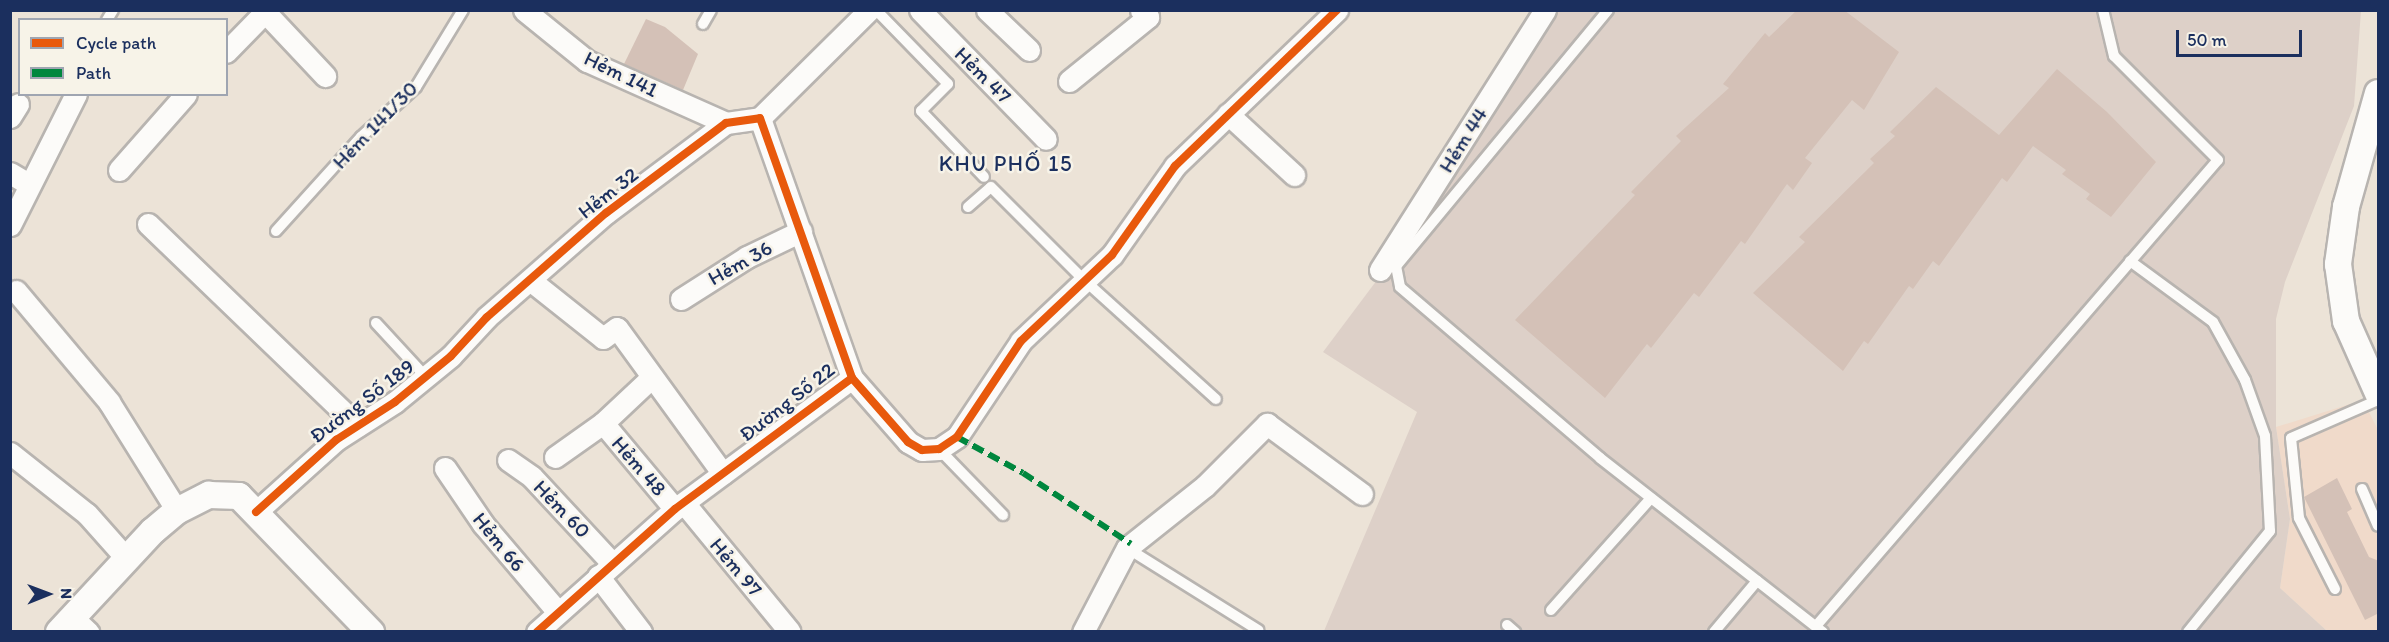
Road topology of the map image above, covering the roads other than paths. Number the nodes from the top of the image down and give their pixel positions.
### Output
1 (463, 10) edge
2 (524, 10) edge
3 (711, 10) edge
4 (920, 10) edge
5 (987, 10) edge
6 (1141, 10) edge
7 (1337, 10) edge
8 (1545, 10) edge
9 (1608, 10) edge
10 (2103, 10) edge
11 (266, 11) edge
12 (870, 11) edge
13 (702, 24) dead end
14 (228, 50) edge
15 (1029, 50) dead end
16 (325, 76) dead end
17 (1069, 81) dead end
18 (2379, 93) edge
19 (75, 96) edge
20 (184, 96) edge
21 (1228, 114) junction
22 (760, 118) junction
23 (726, 123) junction
24 (1046, 138) dead end
25 (119, 170) dead end
26 (1294, 175) dead end
27 (984, 177) dead end
28 (19, 179) edge
29 (968, 207) dead end
30 (148, 224) dead end
31 (10, 225) edge
32 (276, 231) dead end
33 (801, 231) junction
34 (2130, 261) junction
35 (1380, 270) dead end
36 (1083, 279) junction
37 (530, 280) junction
38 (16, 291) dead end
39 (681, 299) dead end
40 (487, 317) joint
41 (376, 323) dead end
42 (426, 376) junction
43 (652, 377) junction
44 (852, 378) junction
45 (2379, 393) edge
46 (1216, 399) dead end
47 (2379, 400) edge
48 (603, 423) junction
49 (358, 426) junction
50 (939, 449) junction
51 (10, 453) edge
52 (555, 457) dead end
53 (508, 460) dead end
54 (445, 468) dead end
55 (723, 474) junction
56 (2362, 489) dead end
57 (1362, 494) dead end
58 (1651, 498) junction
59 (679, 506) junction
60 (177, 511) junction
61 (256, 512) junction
62 (1003, 515) dead end
63 (2379, 526) edge
64 (1129, 546) junction
65 (127, 559) junction
66 (605, 570) junction
67 (1757, 580) junction
68 (2335, 589) dead end
69 (1551, 610) dead end
70 (558, 612) junction
71 (74, 627) edge
72 (1819, 629) edge
73 (1258, 630) dead end
74 (789, 631) edge
75 (371, 632) edge
76 (537, 632) edge
77 (641, 632) edge
78 (1083, 632) edge
79 (1714, 632) edge
80 (2188, 632) edge

1 - 32 lane, Hẻm 141/30
2 - 23 street, Hẻm 141
3 - 13 lane
4 - 24 street, Hẻm 47
5 - 15 street
6 - 17 street
7 - 21 street
8 - 35 street, Hẻm 44
9 - 58 lane
10 - 34 lane
11 - 14 street
11 - 16 street
12 - 22 street
12 - 27 lane
18 - 45 street
19 - 28 street
20 - 25 street
21 - 26 street
21 - 36 street
22 - 23 street, Hẻm 32
22 - 33 street, Đường Số 22
23 - 37 street, Hẻm 32
28 - 31 street
29 - 36 lane
30 - 49 street, Đường Số 189
33 - 39 street, Hẻm 36
33 - 44 street, Đường Số 22
34 - 72 lane
34 - 80 lane
36 - 46 lane
36 - 50 street
37 - 40 street, Hẻm 32
37 - 43 street
38 - 60 street
40 - 42 street, Đường Số 189
41 - 42 lane
42 - 49 street, Đường Số 189
43 - 48 street, Hẻm 48
43 - 55 street
44 - 50 street
44 - 55 street, Đường Số 22
47 - 68 lane
48 - 52 street, Hẻm 48
48 - 59 street, Hẻm 48
49 - 61 street, Đường Số 189
50 - 62 lane
51 - 65 street
53 - 66 street, Hẻm 60
54 - 70 street, Hẻm 66
55 - 59 street, Đường Số 22
56 - 63 lane
57 - 64 street
58 - 67 lane
58 - 69 lane
59 - 66 street, Đường Số 22
59 - 74 street, Hẻm 97
60 - 61 street
60 - 65 street
61 - 75 street
64 - 73 lane
64 - 78 street
65 - 71 street
66 - 70 street, Đường Số 22
66 - 77 street, Hẻm 60
67 - 72 lane
67 - 79 lane
70 - 76 street, Đường Số 22

